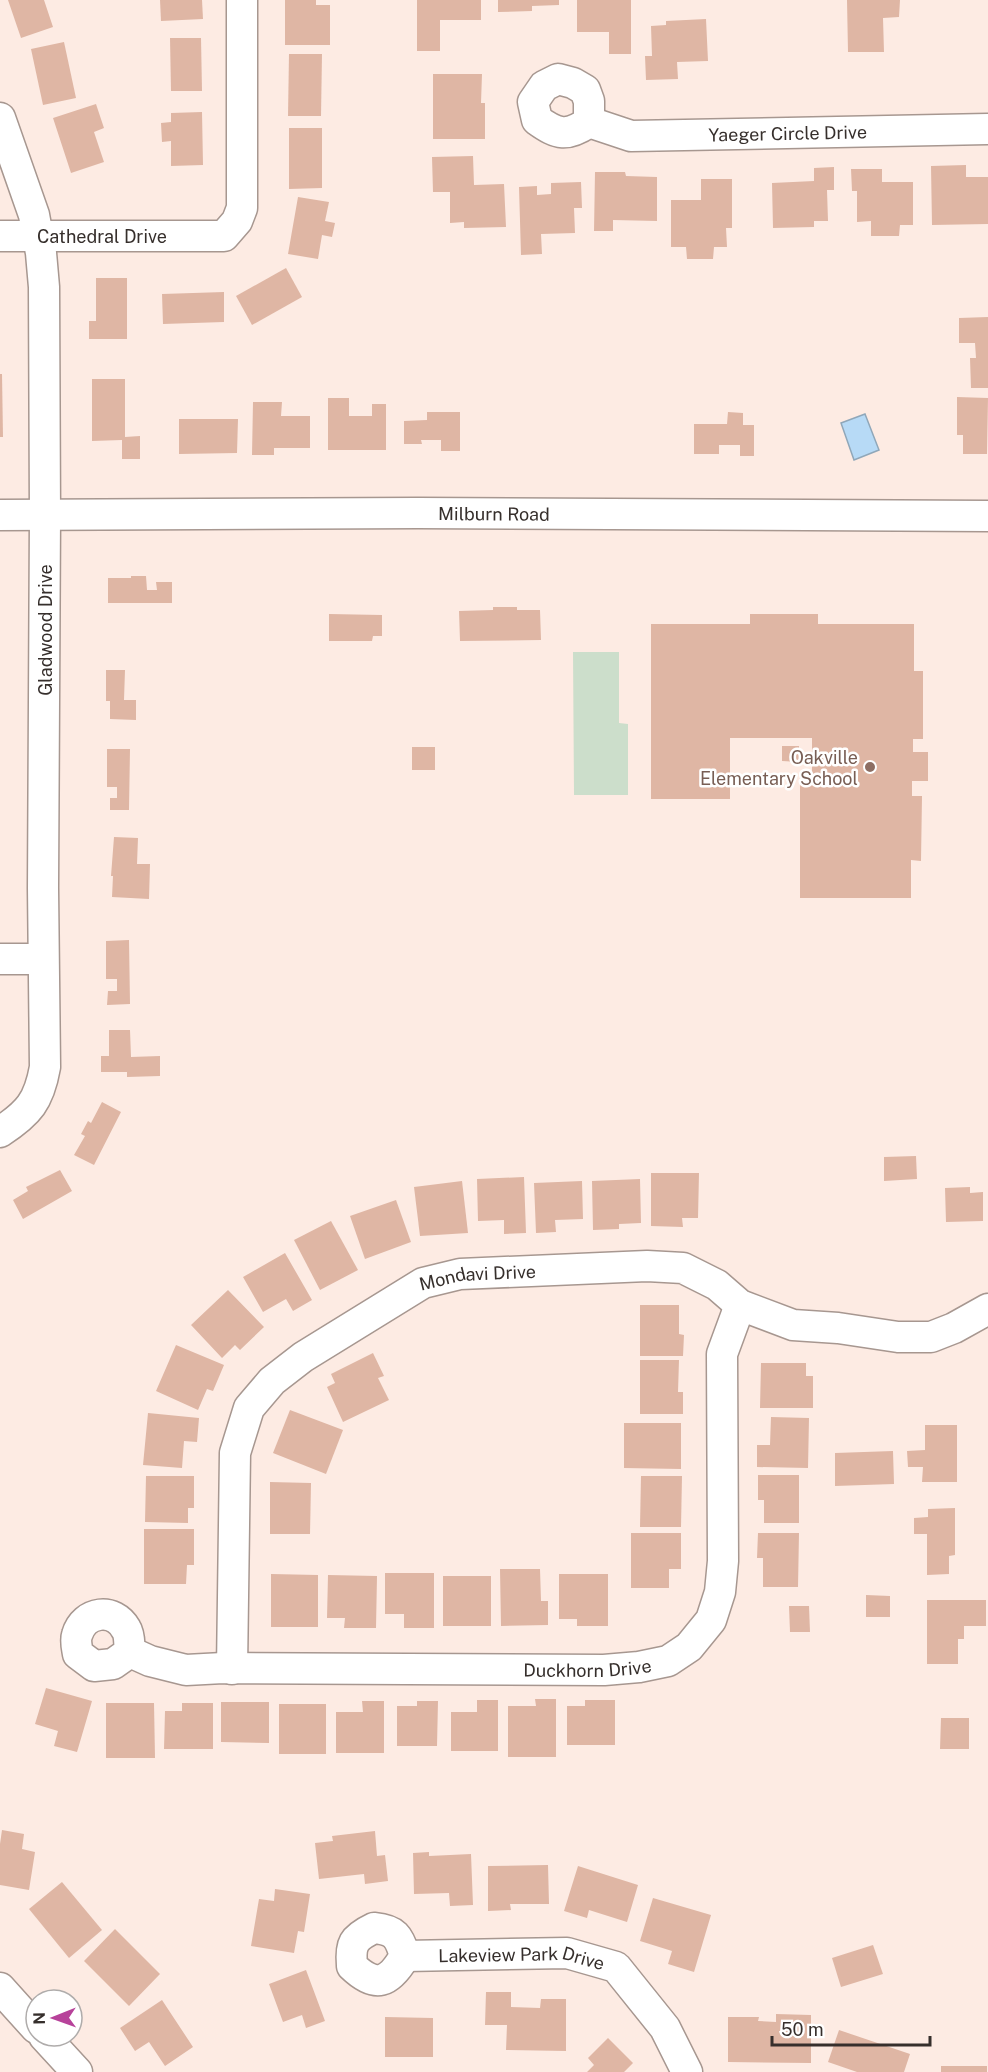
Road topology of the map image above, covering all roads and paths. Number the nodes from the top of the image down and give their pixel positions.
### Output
1 (242, 0) edge
2 (0, 118) edge
3 (589, 122) dead end
4 (988, 129) edge
5 (0, 236) edge
6 (39, 236) junction
7 (0, 515) edge
8 (45, 515) junction
9 (988, 516) edge
10 (0, 959) edge
11 (43, 959) junction
12 (0, 1132) edge
13 (740, 1305) junction
14 (988, 1309) edge
15 (129, 1652) dead end
16 (232, 1669) junction
17 (405, 1956) dead end
18 (0, 1988) edge
19 (24, 2015) edge
20 (55, 2048) edge
21 (77, 2072) edge
22 (687, 2072) edge

1 - 6 street, Cathedral Drive
2 - 6 street, Gladwood Drive
3 - 4 street, Yaeger Circle Drive
5 - 6 street, Cathedral Drive
6 - 8 street, Gladwood Drive
7 - 8 street, Milburn Road
8 - 9 street, Milburn Road
8 - 11 street, Gladwood Drive
10 - 11 street
11 - 12 street, Gladwood Drive
13 - 14 street, Mondavi Drive
13 - 16 street, Mondavi Drive
13 - 16 street, Duckhorn Drive
15 - 16 street, Duckhorn Drive
17 - 22 street, Lakeview Park Drive
18 - 19 street
20 - 21 street

